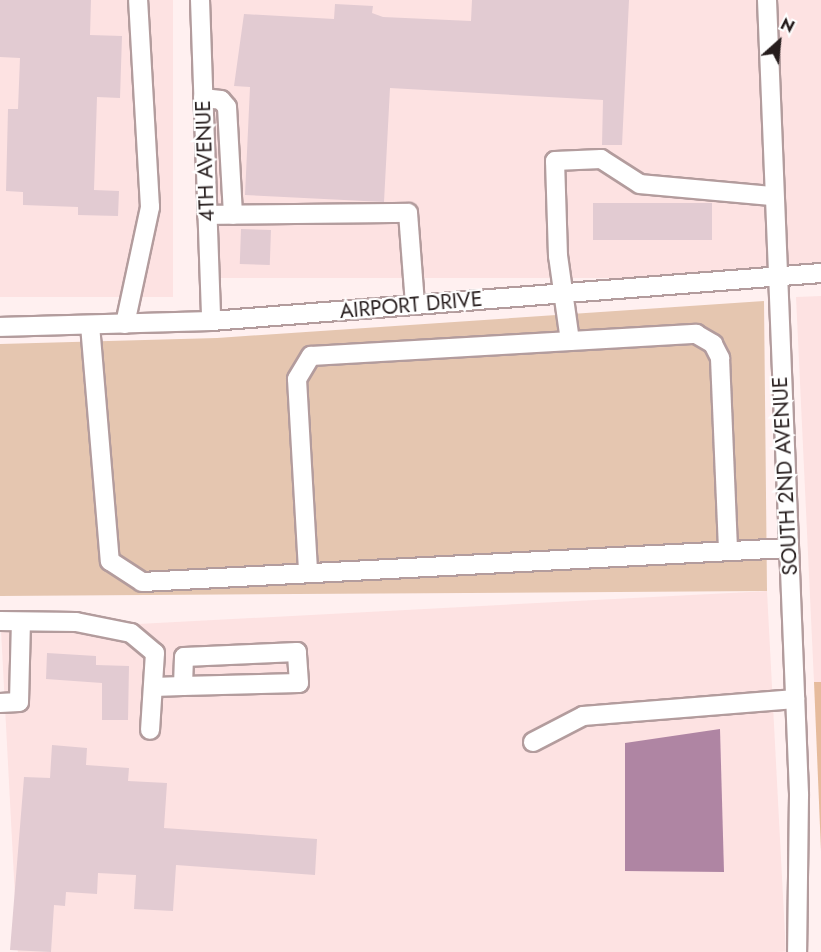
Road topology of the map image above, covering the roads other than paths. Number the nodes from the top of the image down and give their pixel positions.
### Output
1 (138, 0) edge
2 (201, 0) edge
3 (766, 0) edge
4 (203, 98) junction
5 (773, 196) junction
6 (207, 215) junction
7 (233, 215) junction
8 (821, 273) edge
9 (776, 276) junction
10 (563, 292) junction
11 (415, 305) junction
12 (211, 321) junction
13 (90, 324) junction
14 (125, 324) junction
15 (0, 327) edge
16 (570, 340) junction
17 (788, 548) junction
18 (728, 550) junction
19 (308, 570) junction
20 (0, 621) edge
21 (21, 622) junction
22 (183, 686) junction
23 (153, 687) junction
24 (795, 699) junction
25 (0, 703) edge
26 (150, 730) dead end
27 (533, 742) dead end
28 (797, 952) edge

1 - 14 street
2 - 4 street, 4TH AVENUE
3 - 5 street, SOUTH 2ND AVENUE
4 - 6 street, 4TH AVENUE
4 - 7 street
5 - 9 street, SOUTH 2ND AVENUE
5 - 10 street
6 - 7 street
6 - 12 street, 4TH AVENUE
7 - 11 street
8 - 9 street, AIRPORT DRIVE
9 - 10 street, AIRPORT DRIVE
9 - 17 street, SOUTH 2ND AVENUE
10 - 11 street, AIRPORT DRIVE
10 - 16 street
11 - 12 street, AIRPORT DRIVE
12 - 14 street, AIRPORT DRIVE
13 - 14 street, AIRPORT DRIVE
13 - 15 street, AIRPORT DRIVE
13 - 19 street
16 - 18 street
16 - 19 street
17 - 18 street
17 - 24 street, SOUTH 2ND AVENUE
18 - 19 street
20 - 21 street
21 - 23 street
21 - 25 street
22 - 22 street
22 - 23 street
23 - 26 street
24 - 27 street
24 - 28 street, SOUTH 2ND AVENUE

